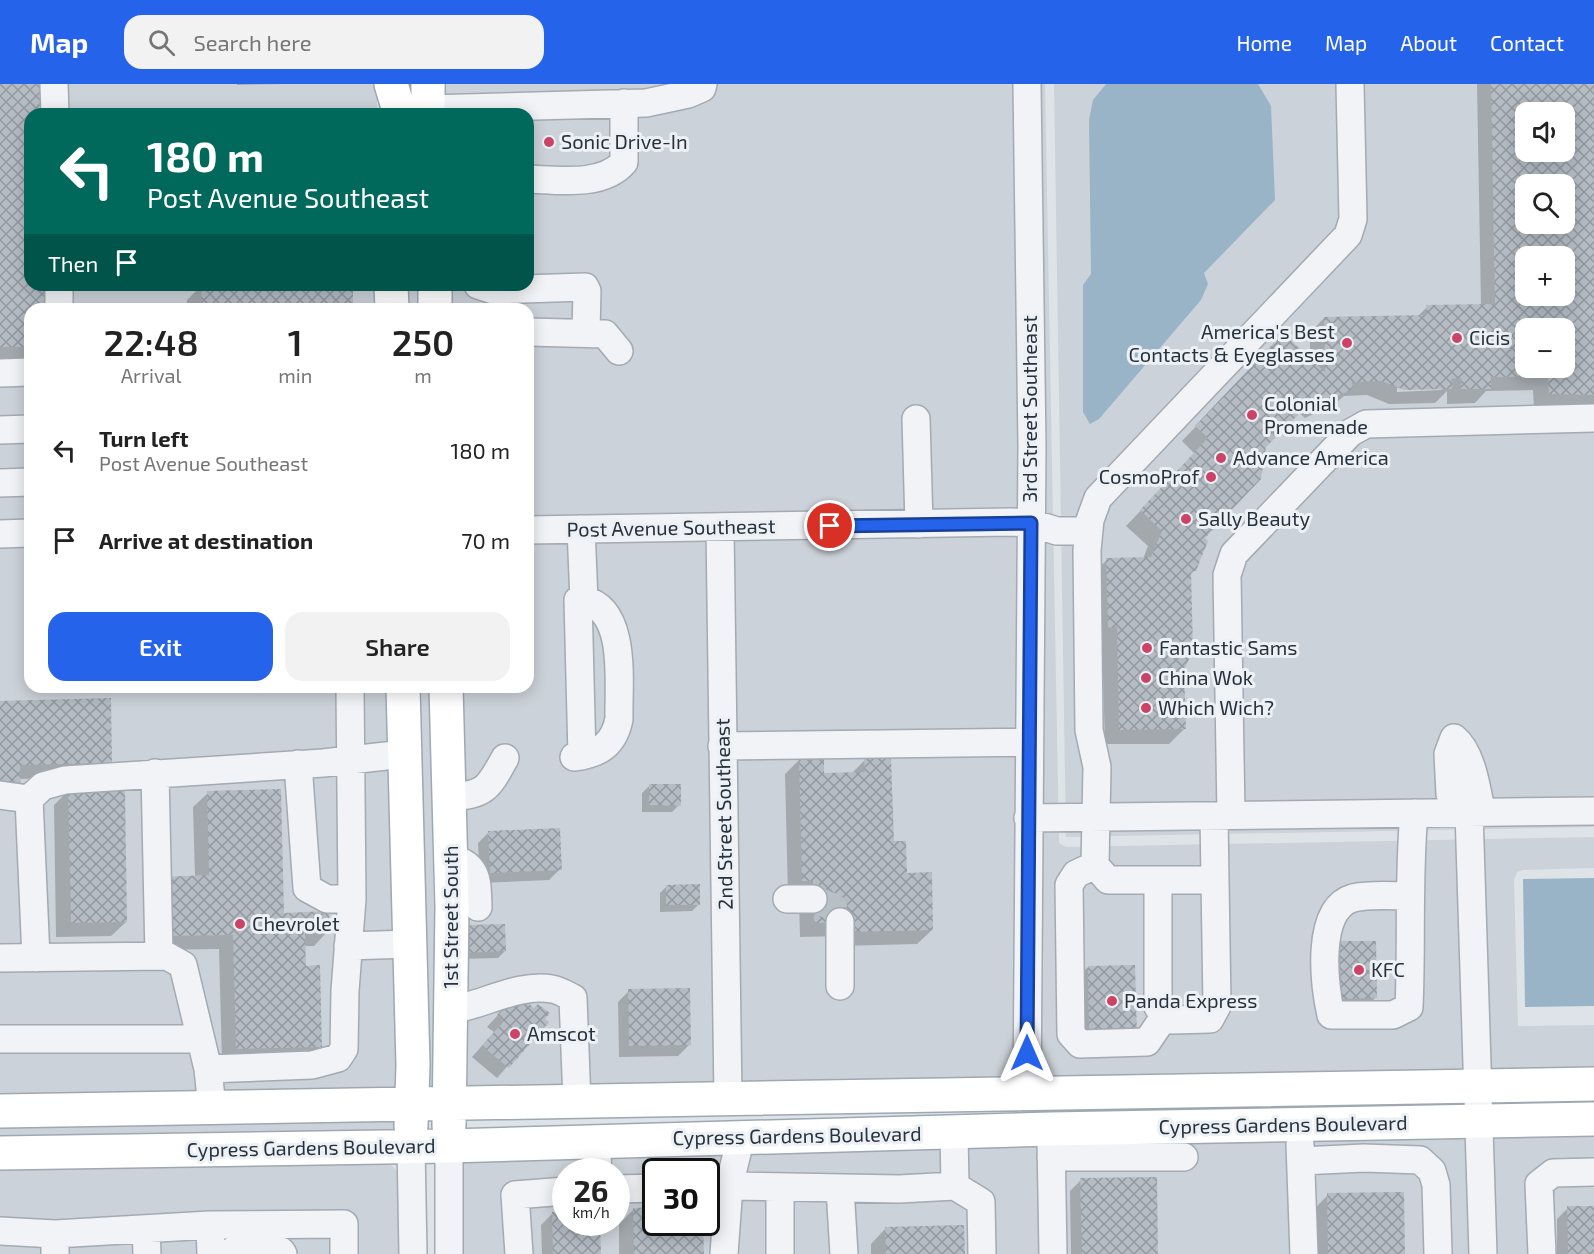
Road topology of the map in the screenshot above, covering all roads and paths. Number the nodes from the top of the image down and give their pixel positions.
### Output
1 (54, 84) edge
2 (389, 84) edge
3 (703, 84) edge
4 (1027, 84) edge
5 (1350, 84) edge
6 (624, 103) junction
7 (421, 105) edge
8 (55, 108) edge
9 (388, 108) edge
10 (442, 108) edge
11 (523, 108) edge
12 (534, 179) edge
13 (534, 289) edge
14 (586, 331) junction
15 (534, 332) edge
16 (619, 351) dead end
17 (24, 372) edge
18 (0, 373) edge
19 (1594, 418) edge
20 (916, 419) dead end
21 (24, 429) edge
22 (0, 430) edge
23 (24, 482) edge
24 (0, 483) edge
25 (1031, 523) junction
26 (919, 524) junction
27 (720, 528) junction
28 (581, 529) junction
29 (534, 530) edge
30 (1088, 531) junction
31 (24, 533) edge
32 (0, 534) edge
33 (588, 602) junction
34 (350, 693) edge
35 (403, 693) edge
36 (446, 693) edge
37 (1029, 742) junction
38 (722, 746) junction
39 (404, 754) junction
40 (505, 758) dead end
41 (351, 759) junction
42 (298, 764) junction
43 (155, 773) junction
44 (0, 795) edge
45 (449, 797) junction
46 (29, 799) junction
47 (1594, 811) edge
48 (1469, 812) junction
49 (1414, 813) junction
50 (1222, 815) junction
51 (1097, 817) junction
52 (1028, 818) junction
53 (451, 858) junction
54 (1095, 865) junction
55 (1158, 880) junction
56 (1215, 880) junction
57 (1409, 897) junction
58 (352, 899) junction
59 (478, 906) dead end
60 (840, 922) tunnel mouth
61 (409, 944) junction
62 (348, 945) junction
63 (159, 956) junction
64 (36, 957) junction
65 (0, 958) edge
66 (840, 986) dead end
67 (451, 1010) junction
68 (1166, 1014) junction
69 (0, 1039) edge
70 (200, 1039) junction
71 (208, 1069) junction
72 (1594, 1084) edge
73 (1476, 1086) junction
74 (1027, 1094) junction
75 (874, 1097) junction
76 (728, 1100) junction
77 (577, 1102) junction
78 (449, 1103) junction
79 (411, 1104) junction
80 (212, 1108) junction
81 (0, 1111) edge
82 (1594, 1119) edge
83 (1477, 1121) junction
84 (1300, 1124) junction
85 (954, 1132) junction
86 (868, 1134) junction
87 (741, 1137) junction
88 (1051, 1143) junction
89 (411, 1146) junction
90 (449, 1146) junction
91 (0, 1153) edge
92 (597, 1156) edge
93 (1184, 1156) dead end
94 (1301, 1161) junction
95 (1594, 1172) edge
96 (720, 1182) edge
97 (720, 1186) edge
98 (956, 1186) junction
99 (780, 1188) junction
100 (840, 1188) junction
101 (552, 1192) edge
102 (720, 1209) edge
103 (210, 1225) junction
104 (0, 1231) edge
105 (146, 1241) edge
106 (55, 1244) edge
107 (211, 1254) edge
108 (227, 1254) edge
109 (283, 1254) edge
110 (344, 1254) edge
111 (413, 1254) edge
112 (449, 1254) edge
113 (519, 1254) edge
114 (724, 1254) edge
115 (780, 1254) edge
116 (844, 1254) edge
117 (982, 1254) edge
118 (1053, 1254) edge
119 (1304, 1254) edge
120 (1438, 1254) edge
121 (1483, 1254) edge
122 (1542, 1254) edge

1 - 8 street
2 - 7 main road
2 - 9 main road
3 - 6 street
4 - 25 street, 3rd Street Southeast
5 - 30 street
6 - 11 street
6 - 12 street
7 - 10 street
13 - 14 street
14 - 15 street
14 - 16 street
17 - 18 street
19 - 50 street
20 - 26 street
21 - 22 street
23 - 24 street
25 - 26 street, Post Avenue Southeast
25 - 30 street, Post Avenue Southeast
25 - 37 street, 3rd Street Southeast
26 - 27 street, Post Avenue Southeast
27 - 28 street, Post Avenue Southeast
27 - 38 street, 2nd Street Southeast
28 - 29 street, Post Avenue Southeast
28 - 33 street
30 - 51 street
31 - 32 street
33 - 33 street
34 - 41 street
35 - 39 main road, 1st Street South
36 - 45 main road, 1st Street South
37 - 38 street
37 - 52 street, 3rd Street Southeast
38 - 76 street, 2nd Street Southeast
39 - 41 street
39 - 61 main road, 1st Street South
40 - 45 street
41 - 42 street
41 - 58 street
42 - 43 street
42 - 58 street
43 - 46 street
43 - 63 street
44 - 46 street
45 - 53 main road, 1st Street South
46 - 64 street
47 - 48 street
48 - 49 street
48 - 73 street
49 - 50 street
49 - 57 street
50 - 51 street
50 - 56 street
51 - 52 street
51 - 54 street
52 - 74 street, 3rd Street Southeast
53 - 59 street
53 - 67 main road, 1st Street South
54 - 55 street
54 - 68 street
55 - 56 street
55 - 68 street
56 - 68 street
57 - 57 street
58 - 62 street
60 - 66 street
61 - 62 street
61 - 79 main road, 1st Street South
62 - 71 street
63 - 64 street
63 - 70 street
64 - 65 street
67 - 77 street
67 - 78 main road, 1st Street South
69 - 70 street
70 - 71 street
71 - 80 street
72 - 73 main road, Cypress Gardens Boulevard
73 - 74 main road, Cypress Gardens Boulevard
73 - 83 street
74 - 75 main road, Cypress Gardens Boulevard
74 - 86 main road
75 - 76 main road, Cypress Gardens Boulevard
75 - 87 main road
76 - 77 main road, Cypress Gardens Boulevard
77 - 78 main road, Cypress Gardens Boulevard
78 - 79 main road, Cypress Gardens Boulevard
78 - 90 main road, 1st Street South
79 - 80 main road, Cypress Gardens Boulevard
79 - 89 main road, 1st Street South
80 - 81 main road, Cypress Gardens Boulevard
82 - 83 main road, Cypress Gardens Boulevard
83 - 84 main road, Cypress Gardens Boulevard
83 - 121 street
84 - 88 main road, Cypress Gardens Boulevard
84 - 94 street
85 - 86 main road, Cypress Gardens Boulevard
85 - 88 main road, Cypress Gardens Boulevard
85 - 98 street
86 - 87 main road, Cypress Gardens Boulevard
87 - 92 main road, Cypress Gardens Boulevard
87 - 96 street
88 - 93 street
88 - 118 street
89 - 90 main road, Cypress Gardens Boulevard
89 - 91 main road, Cypress Gardens Boulevard
89 - 111 street
90 - 92 main road, Cypress Gardens Boulevard
90 - 112 street
94 - 119 street
94 - 120 street
95 - 122 street
97 - 99 street
98 - 100 street
98 - 117 street
99 - 100 street
99 - 115 street
100 - 116 street
101 - 113 street
102 - 114 street
103 - 105 street
103 - 107 street
103 - 110 street
104 - 106 street
105 - 106 street
108 - 109 street

